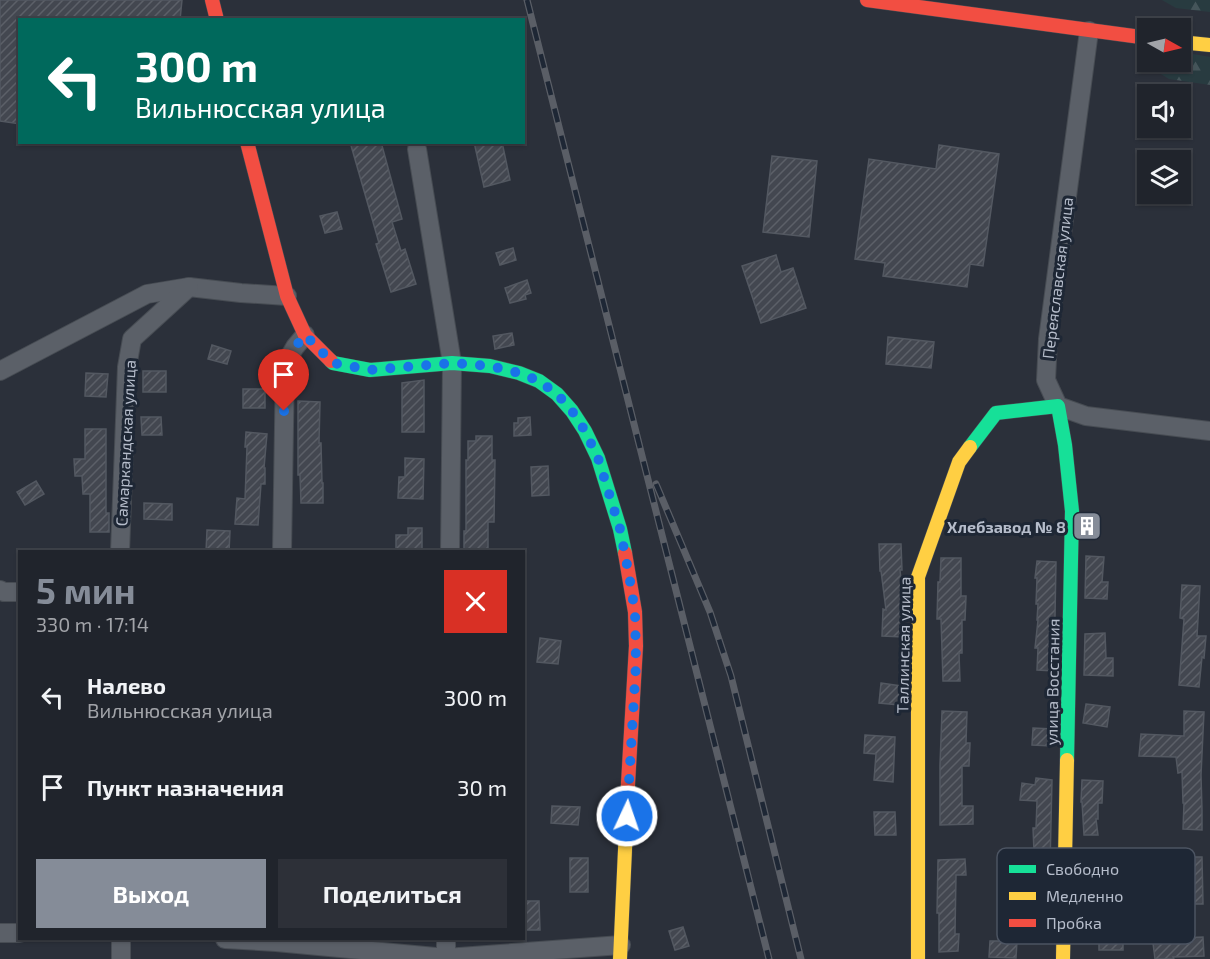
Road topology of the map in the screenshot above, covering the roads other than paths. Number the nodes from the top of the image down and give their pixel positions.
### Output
1 (212, 0) edge
2 (867, 0) edge
3 (216, 18) edge
4 (1089, 31) junction
5 (1137, 37) edge
6 (1191, 43) edge
7 (1210, 45) edge
8 (248, 144) edge
9 (417, 149) dead end
10 (189, 287) junction
11 (287, 296) junction
12 (305, 335) junction
13 (452, 363) junction
14 (0, 371) edge
15 (1058, 406) junction
16 (1210, 431) edge
17 (120, 550) edge
18 (282, 550) edge
19 (450, 550) edge
20 (0, 590) edge
21 (18, 592) edge
22 (1065, 848) edge
23 (0, 933) edge
24 (18, 933) edge
25 (121, 940) edge
26 (231, 940) edge
27 (446, 940) edge
28 (1063, 944) edge
29 (276, 947) edge
30 (621, 952) edge
31 (121, 959) edge
32 (446, 959) edge
33 (918, 959) edge
34 (1063, 959) edge

1 - 3 main road
2 - 4 main road
4 - 5 main road
4 - 15 street, Переяславская улица
6 - 7 main road
8 - 11 main road
9 - 13 street
10 - 11 street
10 - 14 street
10 - 17 street, Самаркандская улица
11 - 12 main road
12 - 13 main road
12 - 18 street
13 - 19 street
13 - 30 main road
15 - 16 street
15 - 22 main road, улица Восстания
15 - 33 main road, Таллинская улица
20 - 21 street
23 - 24 street
25 - 31 street
26 - 29 street
27 - 32 street
28 - 34 main road, улица Восстания
29 - 32 street
30 - 32 street

